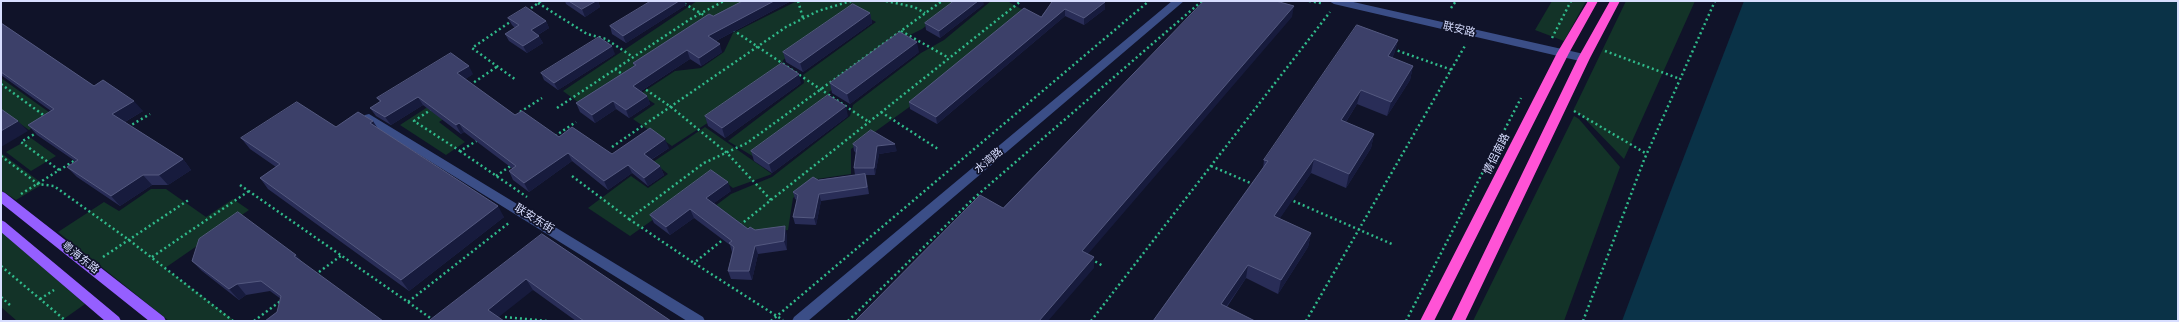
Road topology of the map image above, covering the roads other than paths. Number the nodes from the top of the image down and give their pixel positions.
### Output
1 (1179, 1) edge
2 (1593, 1) edge
3 (1615, 1) edge
4 (1334, 4) edge
5 (1563, 53) junction
6 (1587, 53) junction
7 (369, 118) edge
8 (5, 199) edge
9 (1, 225) edge
10 (114, 321) edge
11 (159, 321) edge
12 (698, 321) edge
13 (799, 321) edge
14 (1427, 321) edge
15 (1458, 321) edge

1 - 13 street, 水湾路
2 - 5 highway, 情侣南路
3 - 6 highway
4 - 5 street, 联安路
5 - 6 street, 联安路
5 - 14 highway, 情侣南路
6 - 15 highway
7 - 12 street, 联安东街
8 - 11 main road, 粤海东路
9 - 10 main road

